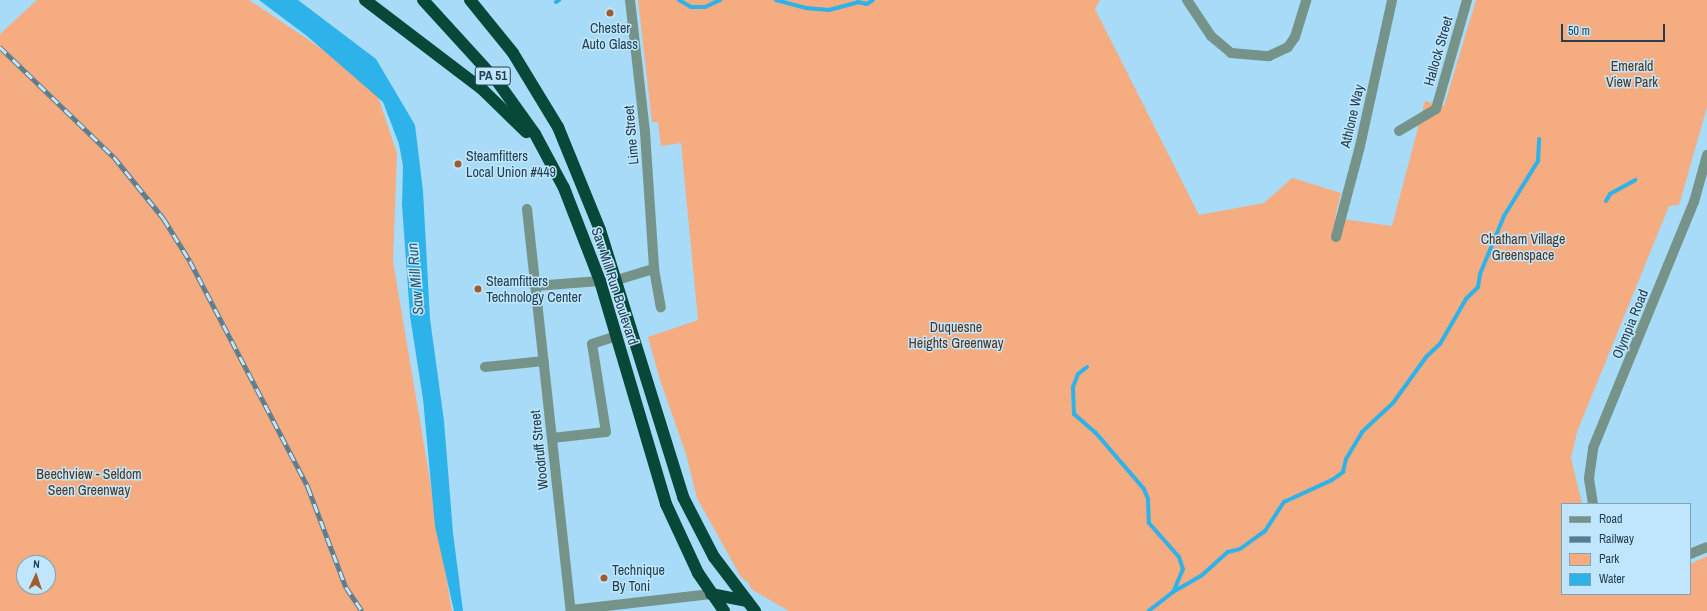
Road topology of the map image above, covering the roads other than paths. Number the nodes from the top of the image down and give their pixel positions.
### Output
1 (365, 0) edge
2 (423, 0) edge
3 (470, 0) edge
4 (630, 0) edge
5 (1187, 0) edge
6 (1306, 0) edge
7 (1392, 0) edge
8 (1467, 0) edge
9 (1399, 131) dead end
10 (1707, 155) edge
11 (551, 162) junction
12 (527, 209) dead end
13 (1336, 237) dead end
14 (654, 269) junction
15 (617, 280) junction
16 (600, 281) junction
17 (535, 286) junction
18 (661, 307) dead end
19 (616, 336) junction
20 (544, 361) junction
21 (485, 367) dead end
22 (552, 438) junction
23 (1593, 503) edge
24 (1707, 547) edge
25 (1691, 554) edge
26 (712, 594) junction
27 (747, 601) junction
28 (571, 611) edge
29 (724, 611) edge
30 (755, 611) edge

1 - 11 highway
2 - 11 highway, Saw Mill Run Boulevard / PA 51
3 - 15 highway, Saw Mill Run Boulevard
4 - 14 street, Lime Street
5 - 6 street
7 - 13 street, Athlone Way
8 - 9 street, Hallock Street
10 - 23 street, Olympia Road
11 - 16 highway, Saw Mill Run Boulevard
12 - 17 street, Woodruff Street
14 - 15 street
14 - 18 street, Lime Street
15 - 27 highway, Saw Mill Run Boulevard
16 - 17 street
16 - 19 highway, Saw Mill Run Boulevard
17 - 20 street, Woodruff Street
19 - 22 street
19 - 26 highway, Saw Mill Run Boulevard
20 - 21 street
20 - 22 street, Woodruff Street
22 - 28 street, Woodruff Street
24 - 25 street
26 - 27 highway
26 - 28 street
26 - 29 highway, Saw Mill Run Boulevard
27 - 30 highway, Saw Mill Run Boulevard

